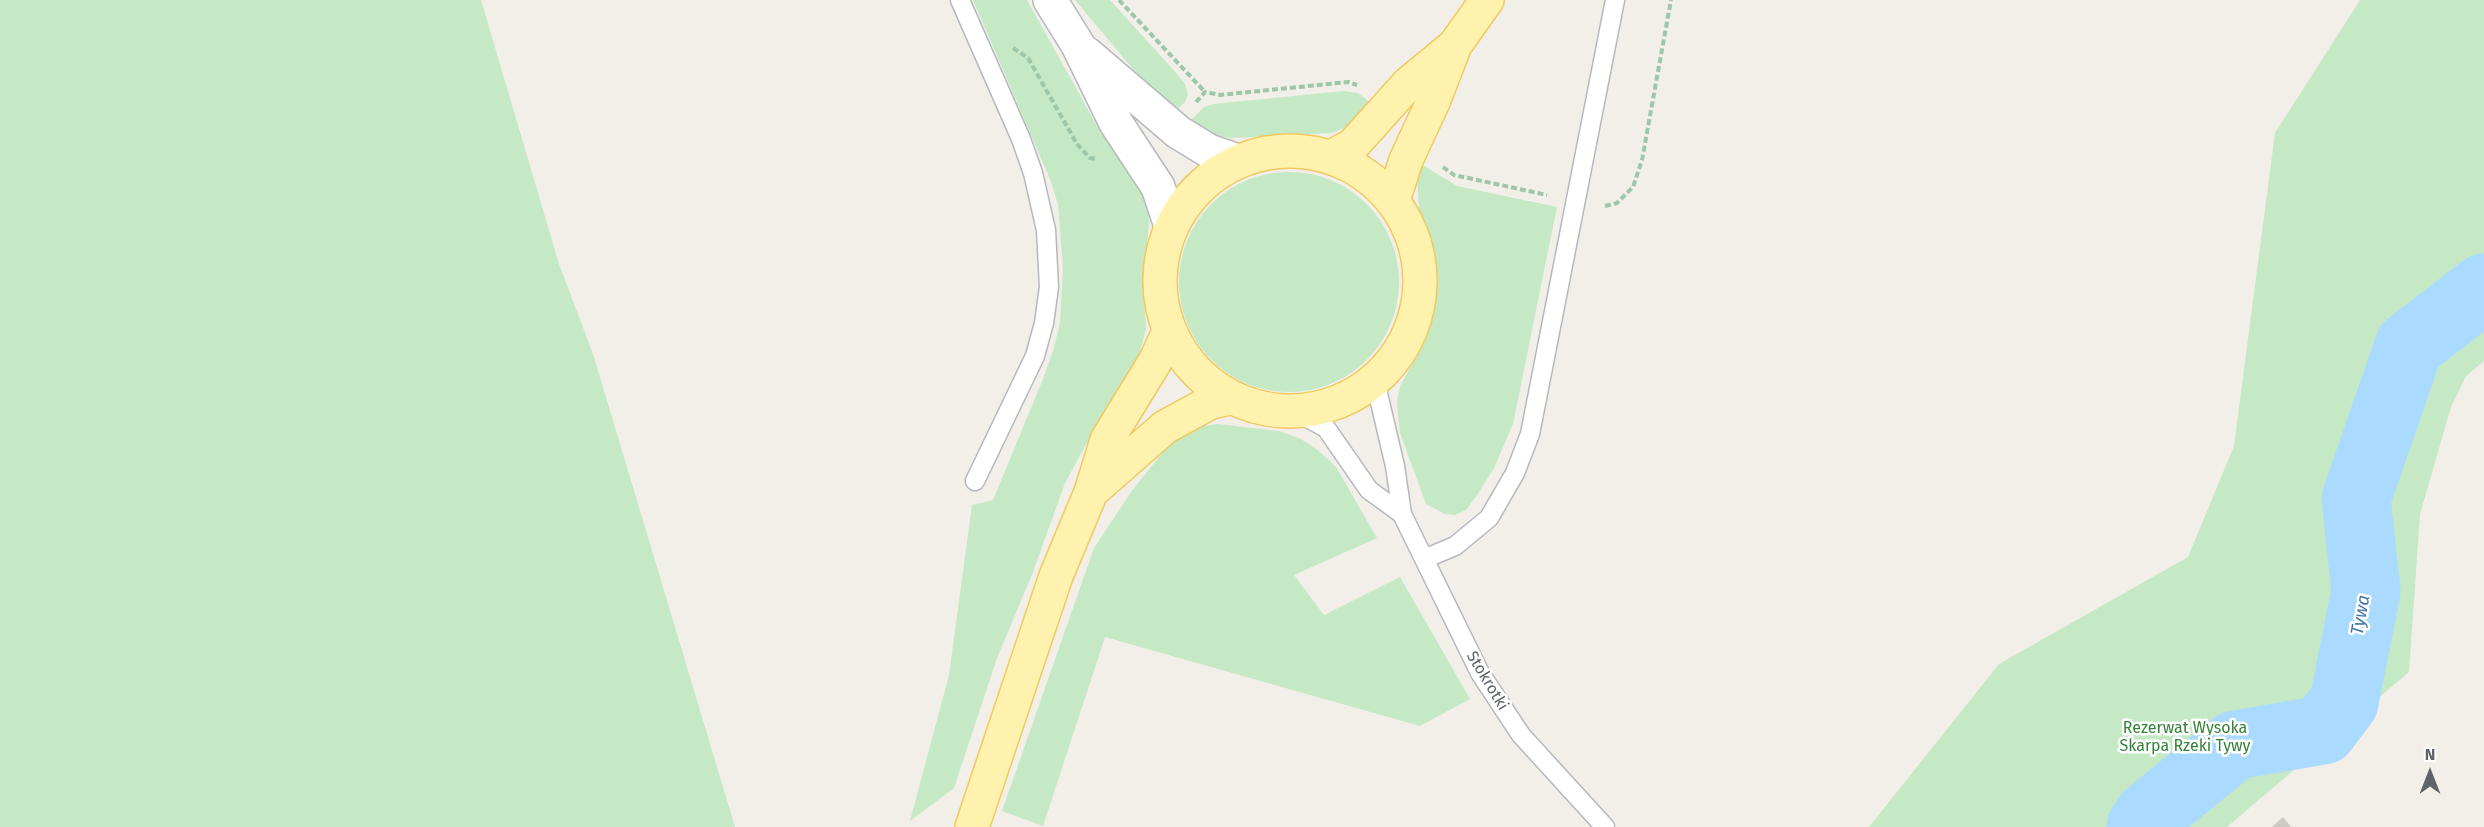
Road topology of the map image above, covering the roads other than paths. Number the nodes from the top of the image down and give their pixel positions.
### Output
1 (960, 0) edge
2 (1050, 0) edge
3 (1487, 0) edge
4 (1615, 0) edge
5 (1077, 45) junction
6 (1455, 45) junction
7 (1330, 157) junction
8 (1238, 160) junction
9 (1393, 201) junction
10 (1171, 226) junction
11 (1169, 331) junction
12 (1375, 381) junction
13 (1230, 398) junction
14 (1297, 412) junction
15 (975, 481) dead end
16 (1091, 492) junction
17 (1402, 514) junction
18 (1424, 559) junction
19 (972, 827) edge
20 (1605, 827) edge

1 - 15 lane
2 - 5 street
3 - 6 main road
4 - 18 lane
5 - 8 street
5 - 10 street
6 - 7 main road
6 - 9 main road
7 - 8 main road
7 - 9 main road
8 - 10 main road
9 - 12 main road
10 - 11 main road
11 - 13 main road
11 - 16 main road
12 - 14 main road
12 - 17 lane, Stokrotki
13 - 14 main road
13 - 16 main road
14 - 17 lane, Stokrotki
16 - 19 main road
17 - 18 lane, Stokrotki
18 - 20 lane, Stokrotki

